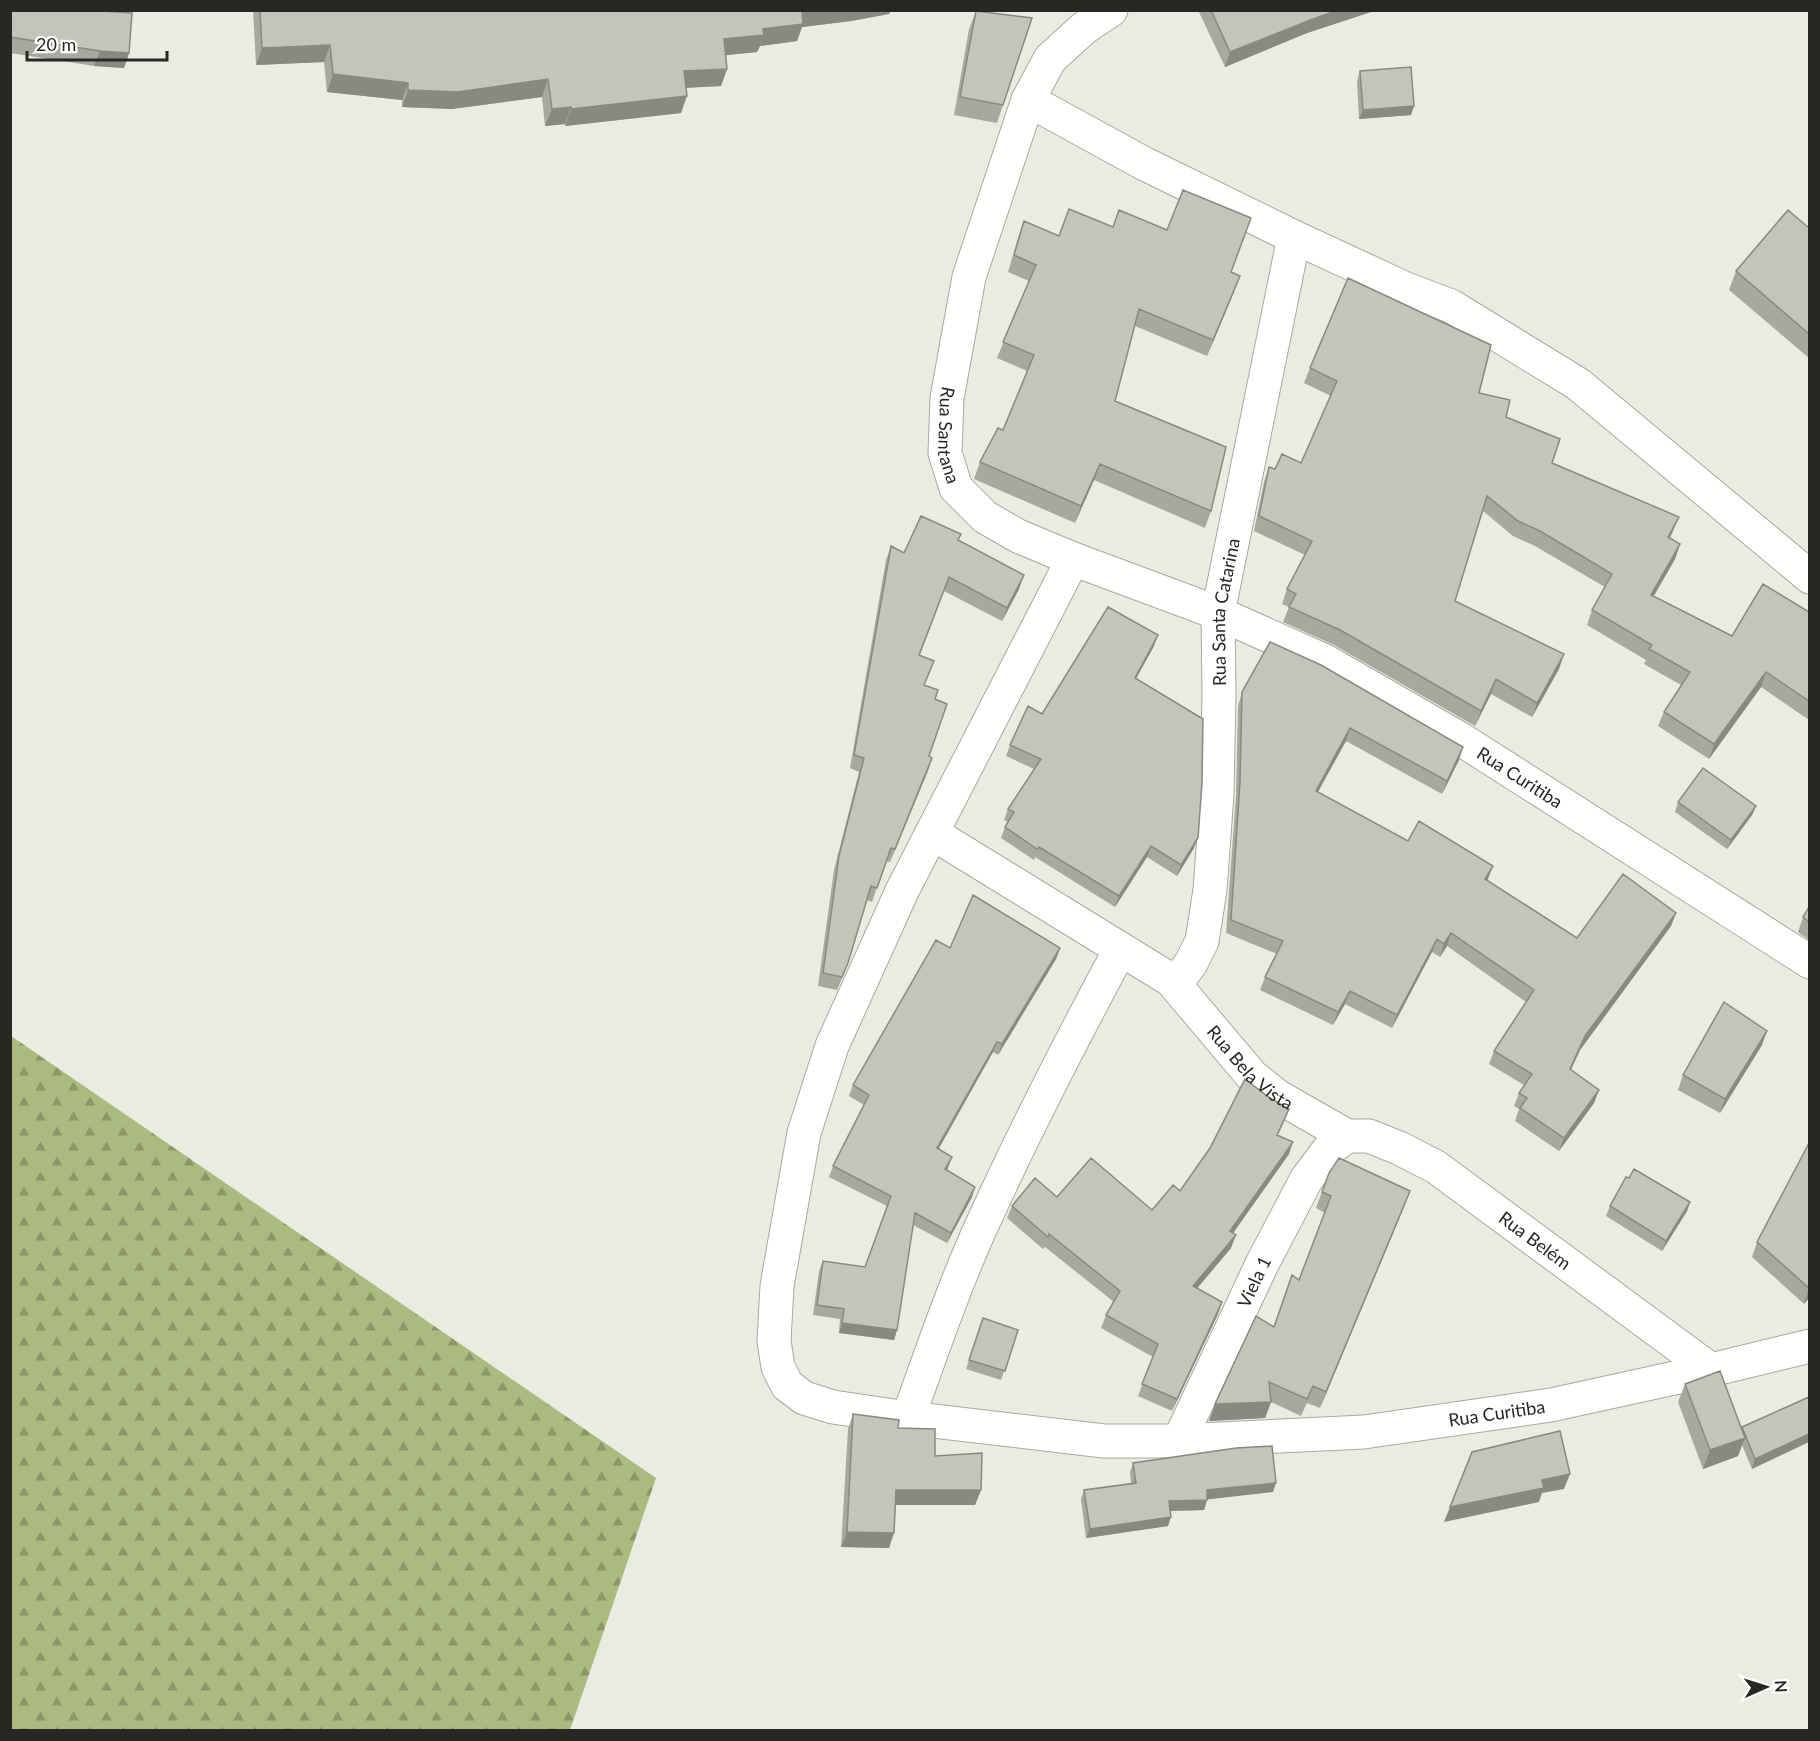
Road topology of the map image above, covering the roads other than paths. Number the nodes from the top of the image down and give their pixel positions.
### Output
1 (1111, 10) edge
2 (1028, 100) junction
3 (1294, 237) junction
4 (1073, 559) junction
5 (1809, 577) edge
6 (1218, 613) junction
7 (932, 833) junction
8 (1120, 950) junction
9 (1809, 962) edge
10 (1171, 980) junction
11 (1347, 1136) junction
12 (1809, 1346) edge
13 (1711, 1370) junction
14 (908, 1418) junction
15 (1179, 1441) junction

1 - 2 street, Rua Santana
2 - 3 street
2 - 4 street, Rua Santana
3 - 5 street
3 - 6 street, Rua Santa Catarina
4 - 6 street, Rua Santana
4 - 7 street, Rua Curitiba
6 - 9 street, Rua Curitiba
6 - 10 street, Rua Santa Catarina
7 - 8 street, Rua Bela Vista
7 - 14 street, Rua Curitiba
8 - 10 street, Rua Bela Vista
8 - 14 street
10 - 11 street, Rua Bela Vista
11 - 13 street, Rua Belém
11 - 15 street, Viela 1
12 - 13 street, Rua Curitiba
13 - 15 street, Rua Curitiba
14 - 15 street, Rua Curitiba

